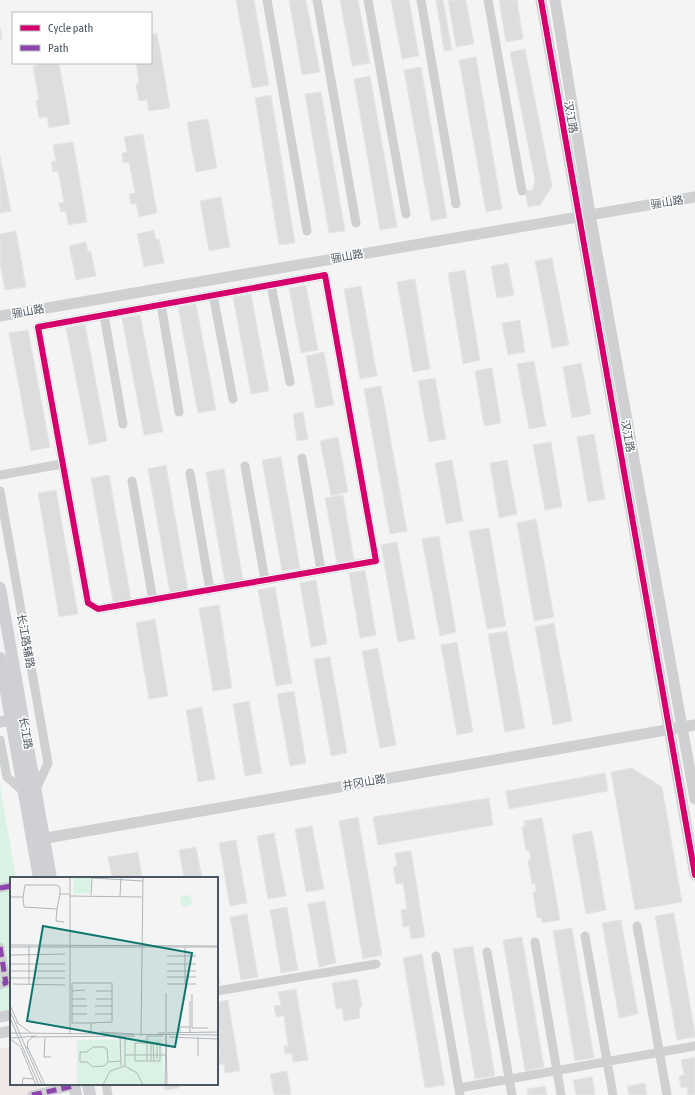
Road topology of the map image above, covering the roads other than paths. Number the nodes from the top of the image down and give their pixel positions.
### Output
1 (267, 0) edge
2 (317, 0) edge
3 (368, 0) edge
4 (421, 0) edge
5 (488, 0) edge
6 (541, 0) edge
7 (555, 0) edge
8 (522, 191) dead end
9 (695, 197) edge
10 (456, 204) dead end
11 (406, 214) dead end
12 (590, 214) junction
13 (578, 216) junction
14 (356, 223) dead end
15 (307, 231) dead end
16 (271, 285) junction
17 (214, 295) junction
18 (160, 304) junction
19 (104, 315) junction
20 (0, 316) edge
21 (290, 382) dead end
22 (233, 399) dead end
23 (180, 412) dead end
24 (123, 424) dead end
25 (302, 458) dead end
26 (62, 464) junction
27 (245, 466) dead end
28 (190, 473) dead end
29 (0, 475) edge
30 (132, 481) dead end
31 (0, 491) edge
32 (321, 570) junction
33 (265, 580) junction
34 (0, 588) edge
35 (210, 590) junction
36 (153, 600) junction
37 (0, 658) edge
38 (18, 687) junction
39 (3, 689) edge
40 (6, 721) edge
41 (695, 725) edge
42 (682, 727) junction
43 (670, 728) junction
44 (0, 740) edge
45 (36, 789) junction
46 (24, 792) junction
47 (695, 799) edge
48 (39, 840) junction
49 (695, 875) edge
50 (39, 877) edge
51 (51, 877) edge
52 (10, 886) edge
53 (0, 888) edge
54 (637, 926) dead end
55 (586, 936) dead end
56 (534, 942) dead end
57 (0, 947) edge
58 (487, 952) dead end
59 (436, 956) dead end
60 (1, 963) edge
61 (376, 964) dead end
62 (0, 985) edge
63 (218, 991) edge
64 (10, 1015) edge
65 (0, 1017) edge
66 (10, 1031) edge
67 (0, 1033) edge
68 (695, 1046) edge
69 (659, 1052) junction
70 (607, 1061) junction
71 (557, 1070) junction
72 (509, 1079) junction
73 (88, 1085) edge
74 (106, 1085) edge
75 (75, 1088) edge
76 (60, 1089) edge
77 (460, 1091) edge
78 (32, 1095) edge
79 (90, 1095) edge
80 (108, 1095) edge
81 (512, 1095) edge
82 (561, 1095) edge
83 (613, 1095) edge
84 (667, 1095) edge

1 - 15 street
2 - 14 street
3 - 11 street
4 - 10 street
5 - 8 street
6 - 13 street, 汉江路
7 - 12 street, 汉江路
9 - 12 street, 骊山路
12 - 13 street, 骊山路
12 - 42 street, 汉江路
13 - 20 street, 骊山路
13 - 43 street, 汉江路
16 - 17 street
16 - 21 street
16 - 32 street
17 - 18 street
17 - 22 street
18 - 19 street
18 - 23 street
19 - 24 street
19 - 26 street
25 - 32 street
26 - 29 street
26 - 36 street
27 - 33 street
28 - 35 street
30 - 36 street
31 - 45 street, 长江路辅路
32 - 33 street
33 - 35 street
34 - 38 main road, 长江路
35 - 36 street
37 - 39 main road, 长江路
38 - 39 street
38 - 45 main road, 长江路
39 - 40 main road, 长江路
40 - 46 main road, 长江路
41 - 42 street, 井冈山路
42 - 43 street, 井冈山路
42 - 47 street, 汉江路
43 - 48 street, 井冈山路
43 - 49 street, 汉江路
44 - 46 street
45 - 48 main road, 长江路
46 - 48 main road, 长江路
48 - 50 main road, 长江路
48 - 51 main road, 长江路
52 - 53 street
54 - 69 street
55 - 70 street
56 - 71 street
57 - 60 street
58 - 72 street
59 - 77 street
60 - 62 street
61 - 63 street
64 - 65 street
66 - 67 street
68 - 69 street
69 - 70 street
69 - 84 street
70 - 71 street
70 - 83 street
71 - 72 street
71 - 82 street
72 - 77 street
72 - 81 street
73 - 79 main road
74 - 80 street
75 - 76 street
76 - 78 street

